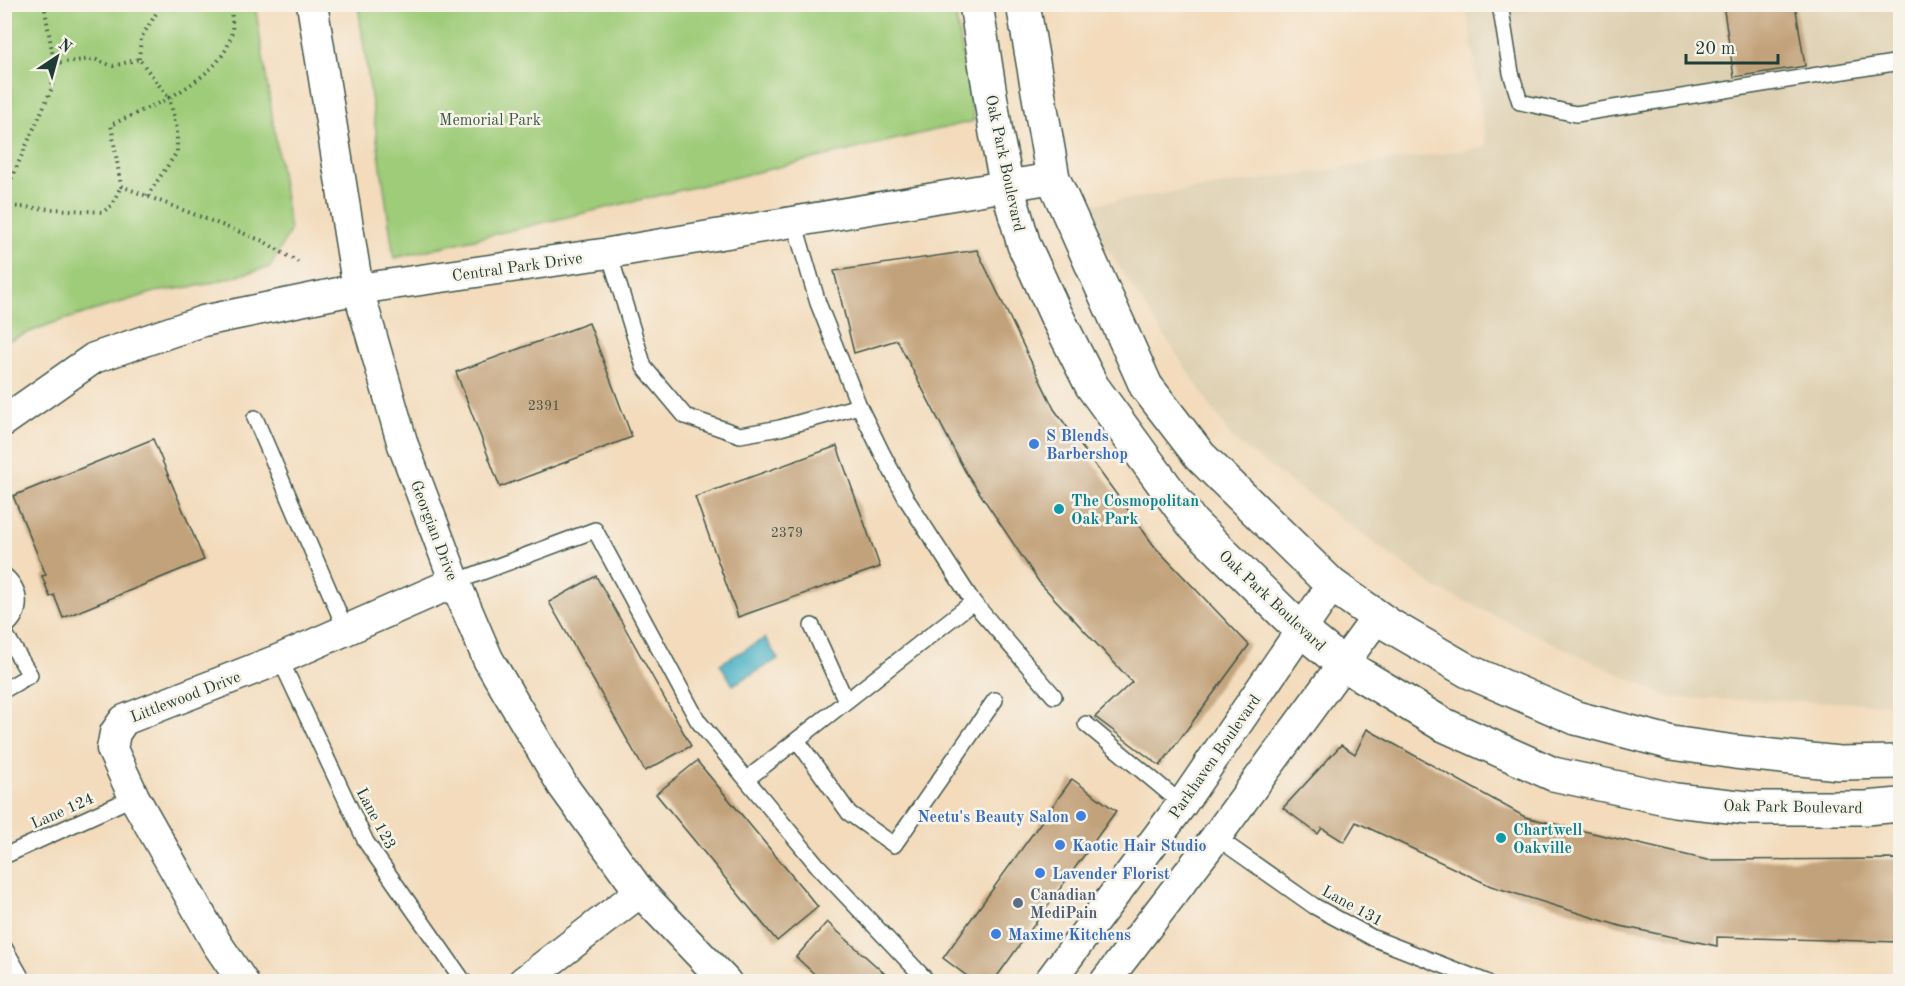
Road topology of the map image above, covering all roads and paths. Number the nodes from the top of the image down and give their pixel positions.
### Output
1 (44, 4) edge
2 (162, 4) edge
3 (229, 4) edge
4 (312, 4) edge
5 (976, 4) edge
6 (1023, 4) edge
7 (1500, 4) edge
8 (139, 59) junction
9 (1900, 62) edge
10 (54, 63) junction
11 (169, 98) junction
12 (1053, 178) junction
13 (121, 186) junction
14 (1007, 186) junction
15 (4, 195) edge
16 (147, 196) junction
17 (4, 206) edge
18 (794, 222) junction
19 (609, 253) junction
20 (298, 262) dead end
21 (358, 289) junction
22 (859, 406) junction
23 (255, 418) dead end
24 (4, 421) edge
25 (4, 575) edge
26 (455, 582) junction
27 (1332, 585) junction
28 (973, 602) junction
29 (1378, 616) junction
30 (813, 627) dead end
31 (4, 630) edge
32 (346, 630) junction
33 (1301, 630) junction
34 (280, 659) junction
35 (1343, 664) junction
36 (4, 690) edge
37 (1054, 696) dead end
38 (995, 700) dead end
39 (846, 701) junction
40 (1086, 724) dead end
41 (797, 740) junction
42 (1900, 762) edge
43 (747, 779) junction
44 (134, 797) junction
45 (1182, 804) junction
46 (1900, 805) edge
47 (1216, 837) junction
48 (4, 856) edge
49 (640, 892) junction
50 (4, 946) edge
51 (24, 981) edge
52 (243, 981) edge
53 (464, 981) edge
54 (523, 981) edge
55 (726, 981) edge
56 (928, 981) edge
57 (1049, 981) edge
58 (1106, 981) edge
59 (1486, 981) edge

1 - 10 path
2 - 8 path
3 - 11 path
4 - 21 street, Georgian Drive
5 - 14 street, Oak Park Boulevard
6 - 12 street
7 - 9 lane
8 - 10 path
8 - 11 path
10 - 15 path
11 - 13 path
11 - 16 path
12 - 14 street, Central Park Drive
12 - 27 street
13 - 16 path
13 - 17 path
14 - 18 street, Central Park Drive
14 - 33 street, Oak Park Boulevard
16 - 20 path
18 - 19 street, Central Park Drive
18 - 22 lane
19 - 21 street, Central Park Drive
19 - 22 lane
21 - 24 street, Central Park Drive
21 - 26 street, Georgian Drive
22 - 28 lane
23 - 32 lane
25 - 31 lane
26 - 32 street, Littlewood Drive
26 - 43 lane
26 - 49 street, Georgian Drive
27 - 29 street
27 - 33 street, Parkhaven Boulevard
28 - 37 lane
28 - 39 lane
29 - 35 street
29 - 42 street
30 - 39 lane
31 - 36 lane
32 - 34 street, Littlewood Drive
33 - 35 street, Oak Park Boulevard
33 - 45 street, Parkhaven Boulevard
34 - 44 street, Littlewood Drive
34 - 53 lane, Lane 123
35 - 46 street, Oak Park Boulevard
35 - 47 street
38 - 41 lane
39 - 41 lane
40 - 45 lane
41 - 43 lane
43 - 56 lane
44 - 48 lane, Lane 124
44 - 52 street, Littlewood Drive
45 - 57 street, Parkhaven Boulevard
47 - 58 street
47 - 59 lane, Lane 131
49 - 54 street
49 - 55 street, Georgian Drive
50 - 51 lane

